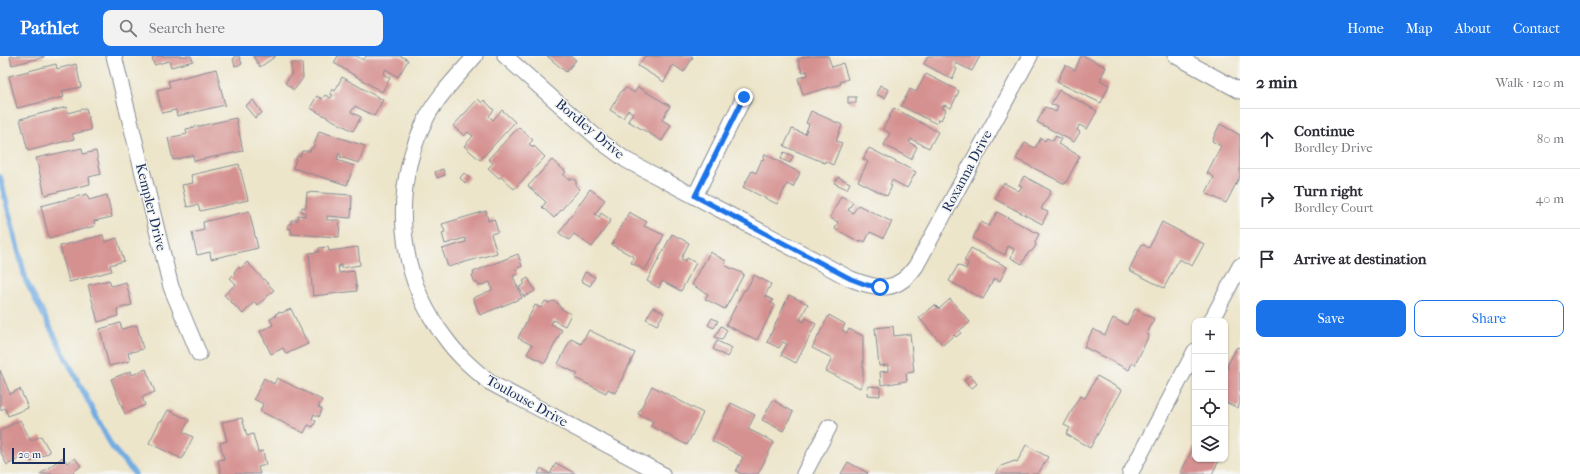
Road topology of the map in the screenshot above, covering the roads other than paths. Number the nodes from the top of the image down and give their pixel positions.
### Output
1 (114, 56) edge
2 (476, 56) edge
3 (505, 56) edge
4 (1030, 56) edge
5 (1176, 56) edge
6 (1240, 91) edge
7 (744, 97) dead end
8 (695, 196) junction
9 (1240, 266) edge
10 (900, 283) joint
11 (1213, 318) edge
12 (199, 354) dead end
13 (1193, 354) edge
14 (829, 427) dead end
15 (640, 469) edge
16 (662, 474) edge
17 (804, 474) edge
18 (1130, 474) edge

1 - 12 street, Kempler Drive
2 - 15 street, Toulouse Drive
3 - 8 street, Bordley Drive
4 - 10 street, Roxanna Drive
5 - 6 street
7 - 8 street
8 - 10 street, Bordley Drive
9 - 11 street
13 - 18 street
14 - 17 street
15 - 16 street, Toulouse Drive

